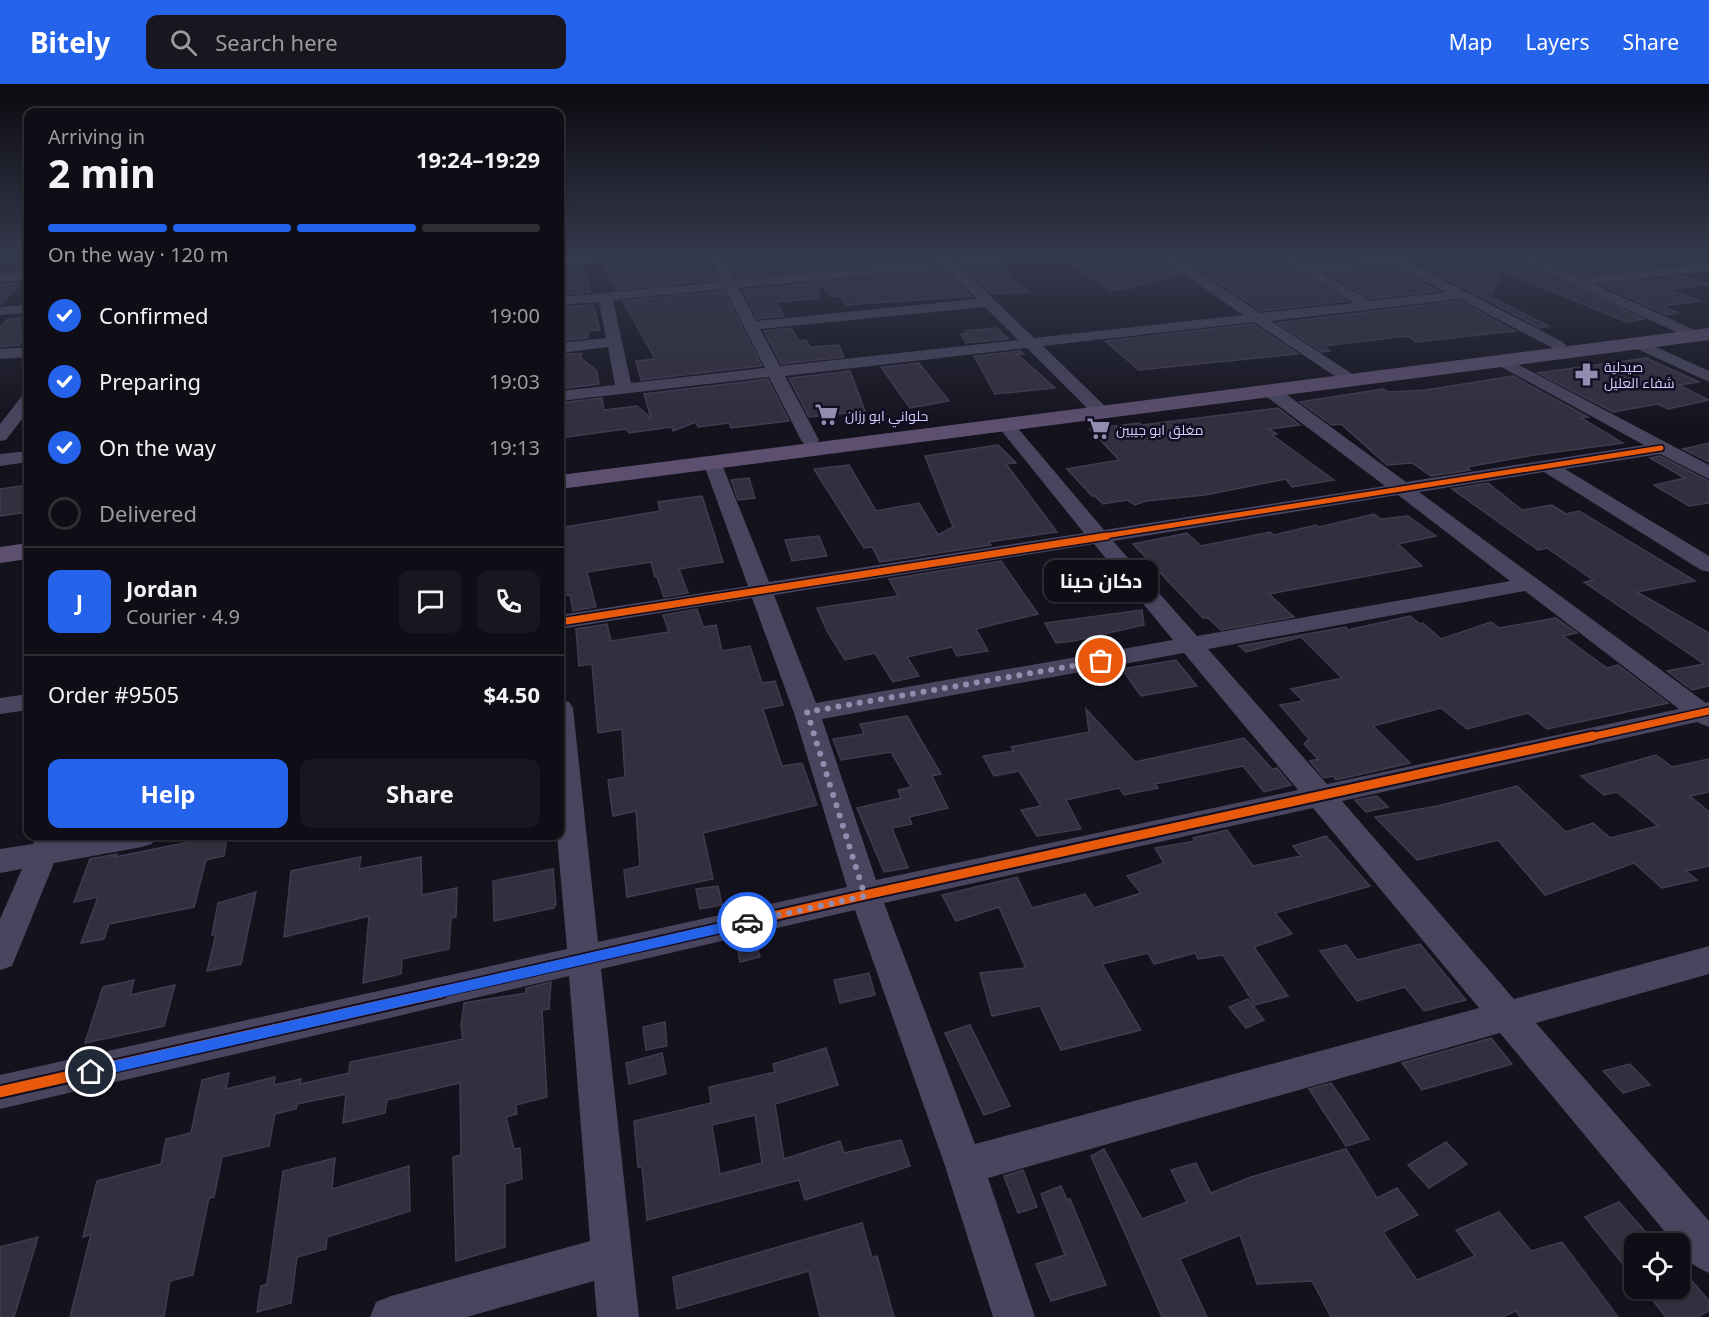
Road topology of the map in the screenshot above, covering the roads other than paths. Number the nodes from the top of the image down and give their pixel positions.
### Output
1 (608, 312) edge
2 (743, 312) edge
3 (893, 312) edge
4 (997, 312) edge
5 (1249, 312) edge
6 (1308, 312) edge
7 (1492, 312) edge
8 (1650, 312) edge
9 (1257, 317) junction
10 (750, 326) junction
11 (1698, 331) edge
12 (615, 342) junction
13 (1028, 342) junction
14 (1636, 343) junction
15 (1558, 345) junction
16 (564, 348) edge
17 (24, 352) edge
18 (0, 354) edge
19 (1502, 361) junction
20 (774, 372) junction
21 (1346, 376) junction
22 (1709, 377) edge
23 (624, 388) junction
24 (1269, 390) junction
25 (564, 396) edge
26 (24, 402) edge
27 (0, 405) edge
28 (24, 406) edge
29 (1096, 408) junction
30 (1005, 424) junction
31 (0, 436) edge
32 (810, 440) junction
33 (1661, 448) junction
34 (24, 457) edge
35 (0, 460) edge
36 (712, 462) junction
37 (1548, 467) junction
38 (564, 471) edge
39 (1709, 474) edge
40 (564, 481) edge
41 (1402, 489) junction
42 (1098, 536) junction
43 (24, 538) edge
44 (0, 541) edge
45 (24, 552) edge
46 (0, 555) edge
47 (1704, 558) edge
48 (1529, 584) junction
49 (761, 588) junction
50 (564, 621) edge
51 (1192, 645) junction
52 (24, 703) edge
53 (0, 706) edge
54 (807, 712) junction
55 (1707, 714) edge
56 (564, 779) edge
57 (1320, 797) junction
58 (94, 840) edge
59 (47, 844) edge
60 (0, 861) edge
61 (865, 896) junction
62 (0, 956) edge
63 (583, 959) junction
64 (1709, 960) edge
65 (1506, 1014) junction
66 (0, 1092) edge
67 (964, 1166) junction
68 (1709, 1252) edge
69 (613, 1255) junction
70 (391, 1317) edge
71 (618, 1317) edge
72 (1014, 1317) edge

1 - 12 street
2 - 10 street
3 - 10 street
4 - 13 street
5 - 9 street
6 - 9 street
7 - 15 street
8 - 11 street
9 - 13 street
9 - 21 street
10 - 20 street
11 - 14 main road
11 - 15 main road
12 - 16 street
12 - 23 street
13 - 20 street
13 - 29 street
14 - 19 main road
14 - 22 street
15 - 21 main road
17 - 18 street
19 - 21 main road
19 - 33 street
20 - 23 street
20 - 32 street
21 - 24 main road
21 - 29 main road
23 - 25 street
24 - 29 main road
24 - 41 street
26 - 27 street
28 - 31 street
29 - 30 main road
29 - 32 main road
30 - 36 main road
30 - 42 street
32 - 38 main road
33 - 37 street
33 - 39 street
34 - 35 street
36 - 40 main road
36 - 49 street
37 - 41 street
37 - 47 street
41 - 42 street
41 - 48 street
42 - 49 street
42 - 51 street
43 - 44 main road
45 - 46 main road
48 - 51 street
48 - 55 street
49 - 50 street
49 - 54 street
51 - 54 street
51 - 57 street
52 - 53 street
54 - 61 street
55 - 57 street
56 - 63 street
57 - 61 street
57 - 65 street
58 - 59 street
59 - 60 street
59 - 62 street
61 - 63 street
61 - 67 street
63 - 66 street
63 - 69 street
64 - 65 street
65 - 67 street
65 - 68 street
67 - 72 street
69 - 70 street
69 - 71 street

